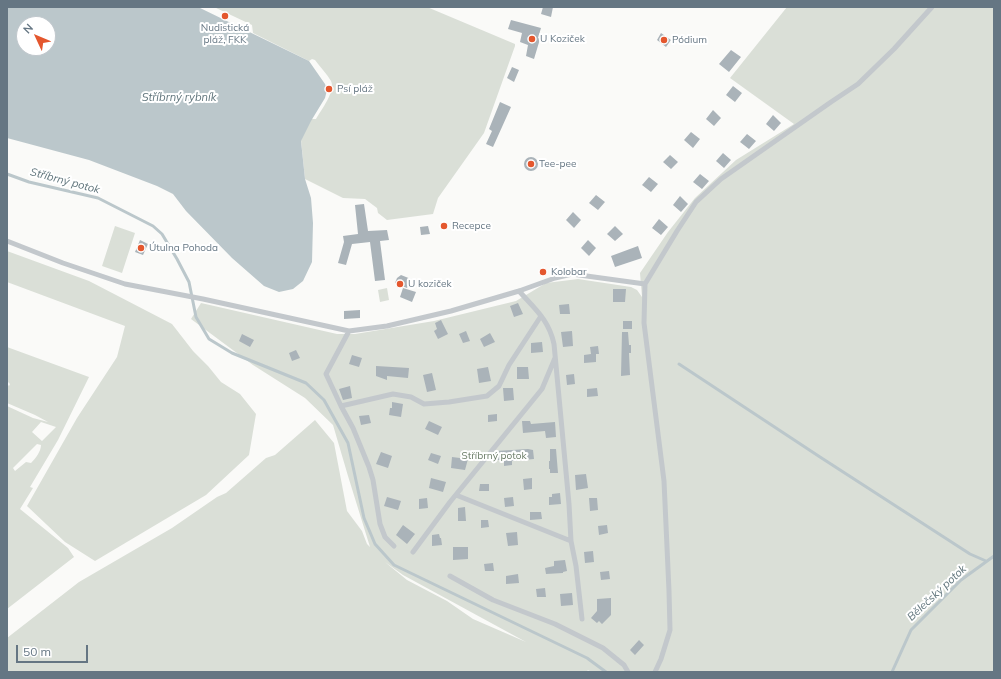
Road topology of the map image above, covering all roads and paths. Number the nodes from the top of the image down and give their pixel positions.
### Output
1 (932, 7) edge
2 (7, 241) edge
3 (645, 284) junction
4 (519, 291) junction
5 (541, 316) junction
6 (349, 331) junction
7 (556, 357) junction
8 (341, 406) junction
9 (456, 494) junction
10 (571, 541) junction
11 (394, 546) dead end
12 (413, 552) dead end
13 (450, 576) dead end
14 (582, 619) dead end
15 (628, 672) edge
16 (655, 672) edge

1 - 3 lane
2 - 6 lane
3 - 4 lane
3 - 16 lane
4 - 5 lane
4 - 6 lane
5 - 7 lane
5 - 8 lane
6 - 8 lane
7 - 9 lane
7 - 10 lane
8 - 11 lane
9 - 10 lane
9 - 12 lane
10 - 14 lane
13 - 15 lane

